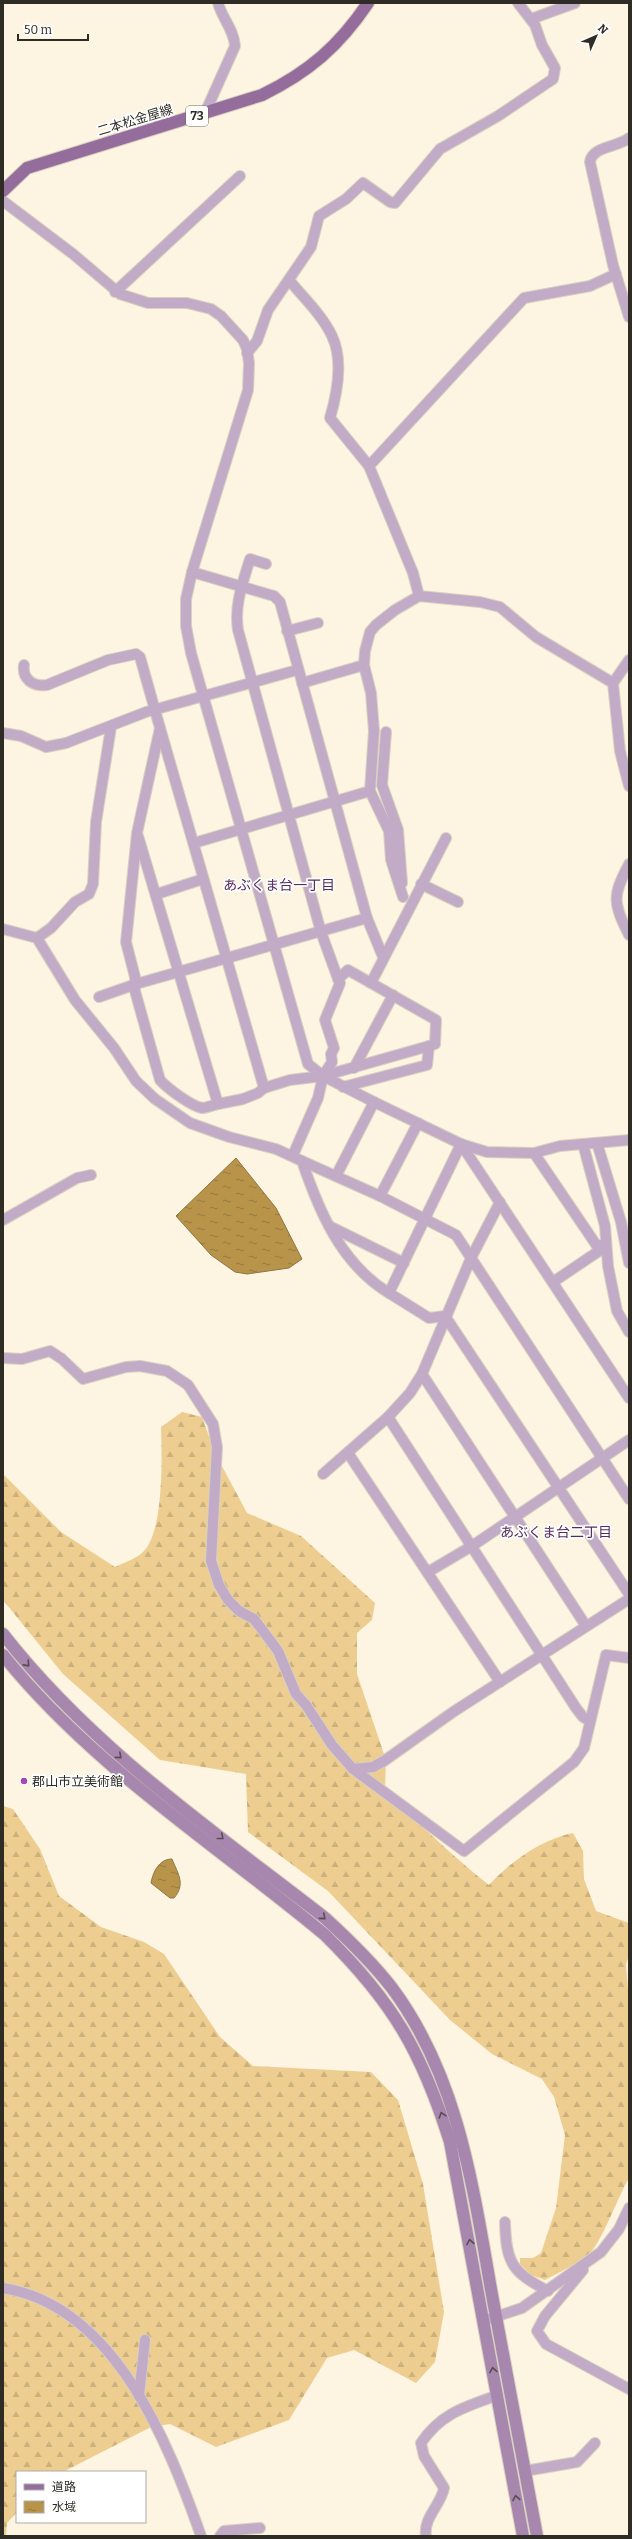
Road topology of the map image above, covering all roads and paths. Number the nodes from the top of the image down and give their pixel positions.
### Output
1 (218, 3) edge
2 (368, 3) edge
3 (518, 3) edge
4 (575, 3) edge
5 (531, 19) junction
6 (205, 113) junction
7 (629, 138) edge
8 (240, 176) dead end
9 (3, 191) edge
10 (3, 201) edge
11 (616, 274) junction
12 (289, 280) junction
13 (115, 292) junction
14 (629, 317) edge
15 (247, 353) junction
16 (369, 466) junction
17 (266, 564) dead end
18 (192, 572) junction
19 (241, 588) junction
20 (419, 596) junction
21 (318, 623) dead end
22 (287, 631) junction
23 (629, 660) edge
24 (24, 665) dead end
25 (364, 665) junction
26 (298, 670) junction
27 (250, 682) junction
28 (613, 683) junction
29 (302, 684) junction
30 (203, 696) junction
31 (155, 710) junction
32 (111, 727) junction
33 (160, 728) junction
34 (386, 732) dead end
35 (3, 733) edge
36 (629, 786) edge
37 (370, 791) junction
38 (336, 803) junction
39 (289, 816) junction
40 (241, 829) junction
41 (137, 833) junction
42 (446, 838) dead end
43 (194, 843) junction
44 (629, 864) edge
45 (203, 879) junction
46 (421, 884) junction
47 (157, 894) junction
48 (458, 902) dead end
49 (367, 918) junction
50 (3, 929) edge
51 (322, 932) junction
52 (629, 935) edge
53 (37, 938) junction
54 (274, 944) junction
55 (383, 957) junction
56 (226, 958) junction
57 (179, 973) junction
58 (338, 979) junction
59 (371, 983) junction
60 (136, 984) junction
61 (393, 995) junction
62 (99, 997) dead end
63 (430, 1046) junction
64 (354, 1068) junction
65 (323, 1076) junction
66 (343, 1087) junction
67 (264, 1088) junction
68 (374, 1102) junction
69 (218, 1104) junction
70 (418, 1123) junction
71 (629, 1140) edge
72 (597, 1143) junction
73 (461, 1144) junction
74 (583, 1144) junction
75 (534, 1153) junction
76 (292, 1155) junction
77 (302, 1161) junction
78 (91, 1175) dead end
79 (336, 1176) junction
80 (380, 1196) junction
81 (500, 1202) junction
82 (425, 1219) junction
83 (3, 1220) edge
84 (329, 1226) junction
85 (602, 1245) junction
86 (471, 1258) junction
87 (404, 1263) junction
88 (629, 1263) edge
89 (553, 1282) junction
90 (389, 1293) junction
91 (445, 1316) junction
92 (629, 1332) edge
93 (3, 1358) edge
94 (422, 1374) junction
95 (629, 1398) edge
96 (388, 1417) junction
97 (629, 1440) edge
98 (348, 1453) junction
99 (602, 1458) junction
100 (323, 1474) dead end
101 (559, 1487) junction
102 (629, 1500) edge
103 (516, 1517) junction
104 (472, 1546) junction
105 (428, 1572) junction
106 (629, 1594) edge
107 (629, 1599) edge
108 (586, 1626) junction
109 (3, 1634) edge
110 (3, 1654) edge
111 (542, 1655) junction
112 (629, 1658) edge
113 (500, 1682) junction
114 (590, 1721) junction
115 (353, 1769) junction
116 (629, 2208) edge
117 (505, 2222) dead end
118 (583, 2265) junction
119 (3, 2288) edge
120 (548, 2291) junction
121 (490, 2319) junction
122 (145, 2340) dead end
123 (629, 2389) edge
124 (498, 2395) junction
125 (139, 2396) junction
126 (595, 2443) dead end
127 (525, 2471) junction
128 (260, 2528) dead end
129 (201, 2536) edge
130 (220, 2536) edge
131 (426, 2536) edge
132 (523, 2536) edge
133 (537, 2536) edge

1 - 6 street
2 - 6 main road, 二本松金屋線 / 73
3 - 5 street
4 - 5 street
5 - 12 street
6 - 9 main road, 二本松金屋線 / 73
7 - 11 street
8 - 13 street
10 - 13 street
11 - 14 street
11 - 16 street
12 - 15 street
12 - 16 street
13 - 15 street
15 - 18 street
16 - 20 street
17 - 19 street
18 - 19 street
18 - 30 street
19 - 22 street
19 - 27 street
20 - 25 street
20 - 28 street
21 - 22 street
22 - 26 street
23 - 28 street
24 - 31 street
25 - 29 street
25 - 37 street
26 - 27 street
26 - 29 street
27 - 30 street
27 - 39 street
28 - 36 street
29 - 38 street
30 - 31 street
30 - 40 street
31 - 32 street
31 - 33 street
32 - 35 street
32 - 53 street
33 - 41 street
33 - 43 street
34 - 37 street
37 - 38 street
38 - 39 street
38 - 49 street
39 - 40 street
39 - 51 street
40 - 43 street
40 - 54 street
41 - 47 street
41 - 60 street
42 - 46 street
43 - 45 street
44 - 52 street
45 - 47 street
45 - 56 street
46 - 48 street
46 - 55 street
47 - 57 street
49 - 51 street
49 - 55 street
50 - 53 street
51 - 54 street
51 - 58 street
53 - 76 street
54 - 56 street
54 - 65 street
55 - 59 street
56 - 57 street
56 - 67 street
57 - 60 street
57 - 69 street
58 - 59 street
58 - 65 street
59 - 61 street
60 - 62 street
60 - 69 street
61 - 63 street
61 - 64 street
63 - 64 street
63 - 66 street
64 - 65 street
65 - 66 street
65 - 67 street
65 - 76 street
66 - 68 street
67 - 69 street
68 - 70 street
68 - 79 street
70 - 73 street
70 - 80 street
71 - 72 street
72 - 74 street
72 - 88 street
73 - 75 street
73 - 81 street
73 - 82 street
74 - 75 street
74 - 85 street
75 - 85 street
76 - 77 street
77 - 79 street
77 - 84 street
78 - 83 street
79 - 80 street
80 - 82 street
81 - 86 street
81 - 89 street
82 - 86 street
82 - 87 street
84 - 87 street
84 - 90 street
85 - 89 street
85 - 92 street
86 - 91 street
86 - 99 street
87 - 90 street
89 - 95 street
90 - 91 street
91 - 94 street
91 - 101 street
93 - 115 street
94 - 96 street
94 - 103 street
96 - 98 street
96 - 104 street
97 - 99 street
98 - 100 street
98 - 105 street
99 - 101 street
99 - 102 street
101 - 103 street
101 - 106 street
103 - 104 street
103 - 108 street
104 - 105 street
104 - 111 street
105 - 113 street
107 - 108 street
108 - 111 street
109 -> 121 street
121 -> 110 street
111 - 113 street
111 - 114 street
112 - 114 street
113 - 115 street
114 - 115 street
116 - 118 street
117 - 120 street
118 - 120 street
118 - 123 street
119 - 125 street
120 - 121 street
124 -> 121 street
121 - 127 street
122 - 125 street
124 - 131 street
132 -> 124 street
125 - 129 street
126 - 127 street
127 - 133 street
128 - 130 street

